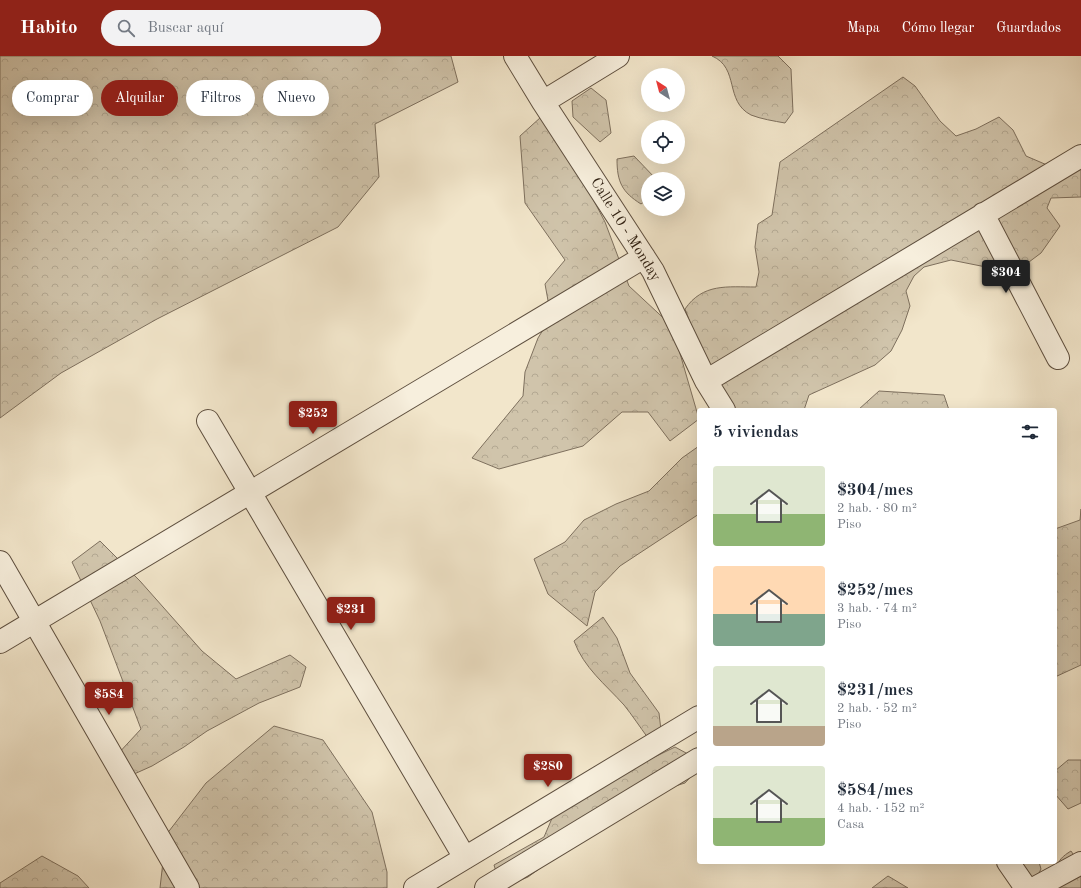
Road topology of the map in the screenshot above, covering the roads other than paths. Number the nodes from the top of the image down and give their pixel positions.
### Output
1 (515, 56) edge
2 (618, 56) edge
3 (543, 102) junction
4 (1081, 156) edge
5 (983, 214) junction
6 (644, 257) junction
7 (1058, 358) dead end
8 (706, 381) junction
9 (723, 408) edge
10 (208, 421) dead end
11 (250, 492) junction
12 (0, 562) edge
13 (34, 621) junction
14 (0, 642) edge
15 (697, 718) edge
16 (697, 759) edge
17 (465, 858) junction
18 (1081, 863) edge
19 (1009, 864) edge
20 (188, 888) edge
21 (415, 888) edge
22 (486, 888) edge
23 (1026, 888) edge
24 (1035, 888) edge

1 - 3 street, Calle 10 - Monday
2 - 3 street
3 - 6 street, Calle 10 - Monday
4 - 5 street
5 - 7 street
5 - 8 street
6 - 8 street, Calle 10 - Monday
6 - 11 street
8 - 9 street, Calle 10 - Monday
10 - 11 street
11 - 13 street
11 - 17 street
12 - 13 street
13 - 14 street
13 - 20 street
15 - 17 street
16 - 22 street
17 - 21 street
18 - 24 street
19 - 23 street

